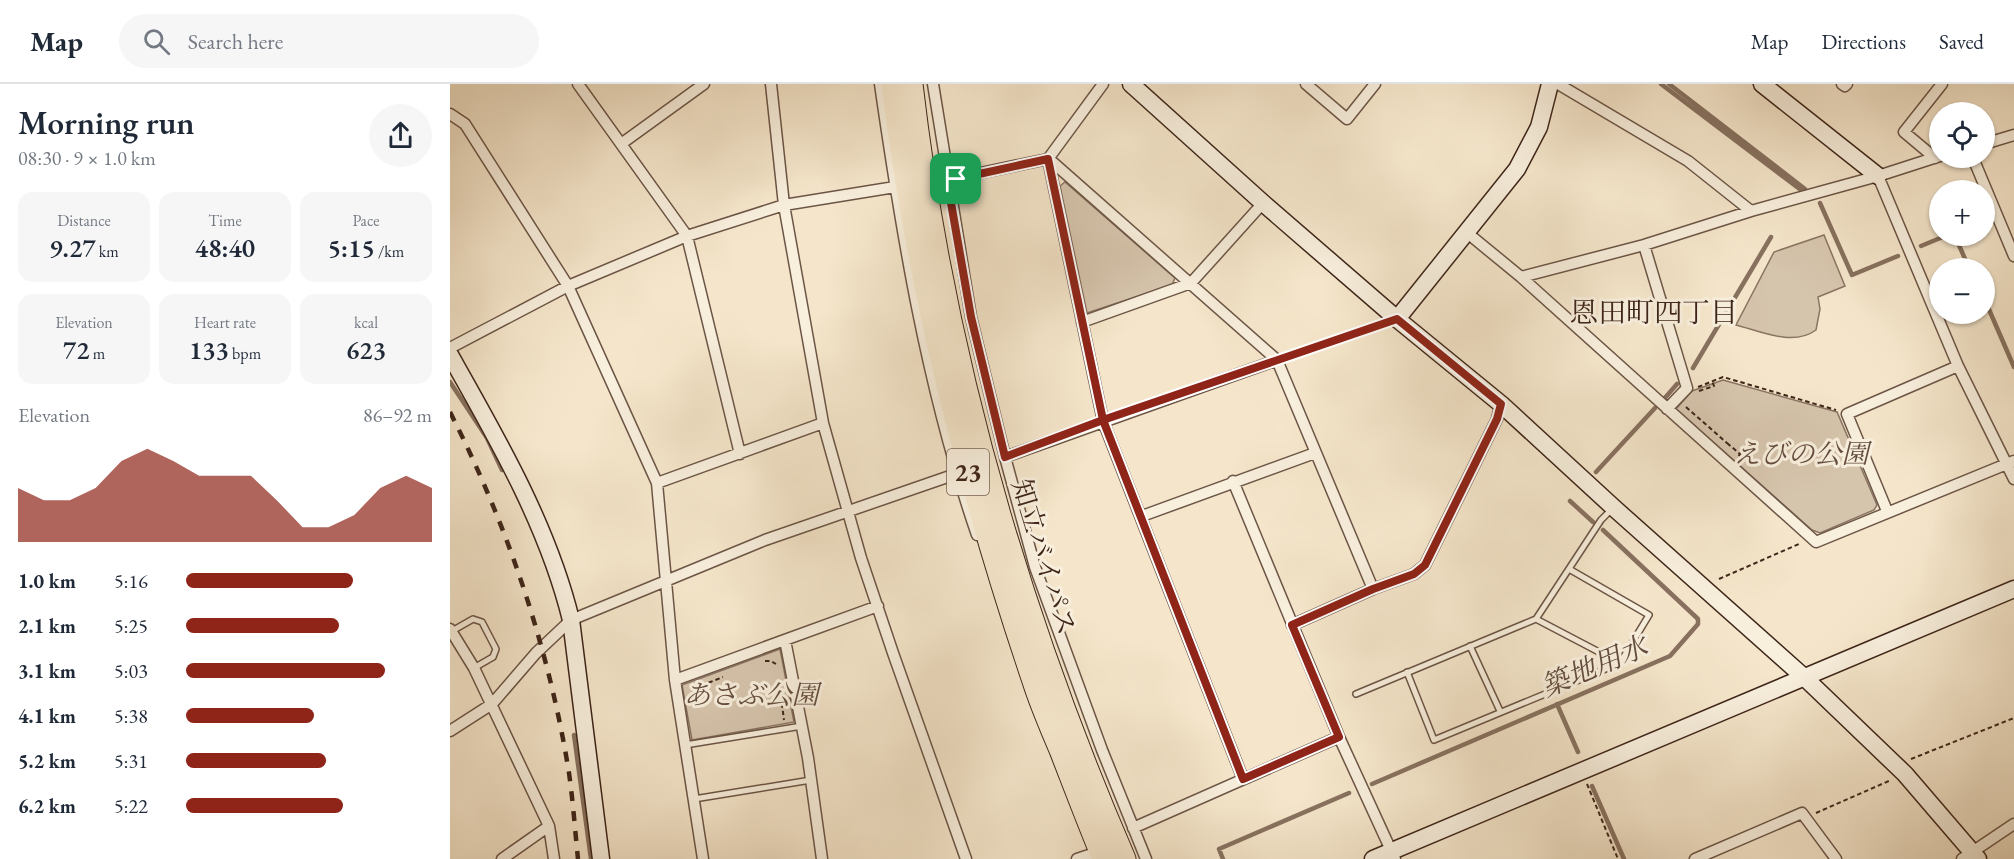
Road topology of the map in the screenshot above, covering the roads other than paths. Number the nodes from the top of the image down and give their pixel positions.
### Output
1 (578, 84) edge
2 (704, 84) edge
3 (771, 84) edge
4 (880, 84) edge
5 (892, 84) edge
6 (912, 84) edge
7 (933, 84) edge
8 (1103, 84) edge
9 (1131, 84) edge
10 (1306, 84) edge
11 (1375, 84) edge
12 (1550, 84) edge
13 (1558, 84) edge
14 (1762, 84) edge
15 (1842, 84) edge
16 (1847, 84) edge
17 (1942, 84) edge
18 (450, 114) edge
19 (2014, 135) edge
20 (1995, 141) edge
21 (621, 144) junction
22 (1929, 151) edge
23 (1048, 159) junction
24 (1929, 160) edge
25 (1978, 168) edge
26 (1878, 176) junction
27 (947, 180) junction
28 (895, 187) junction
29 (1263, 203) junction
30 (784, 205) junction
31 (1751, 211) junction
32 (1466, 231) junction
33 (687, 236) junction
34 (2010, 237) edge
35 (1644, 245) junction
36 (2014, 256) edge
37 (1521, 277) junction
38 (1191, 283) junction
39 (568, 286) junction
40 (1397, 319) junction
41 (1082, 322) junction
42 (450, 348) edge
43 (450, 356) edge
44 (1277, 360) junction
45 (1958, 366) junction
46 (1501, 404) junction
47 (1667, 409) junction
48 (1103, 420) junction
49 (823, 423) junction
50 (1315, 453) junction
51 (740, 454) junction
52 (1005, 457) junction
53 (2011, 462) edge
54 (956, 474) junction
55 (2014, 479) edge
56 (1233, 481) junction
57 (657, 483) junction
58 (1613, 507) junction
59 (848, 511) junction
60 (1887, 511) junction
61 (1142, 516) junction
62 (1569, 568) junction
63 (667, 580) junction
64 (1373, 589) junction
65 (2014, 590) edge
66 (878, 606) junction
67 (1536, 619) junction
68 (571, 620) junction
69 (1292, 625) junction
70 (451, 630) edge
71 (785, 640) junction
72 (1470, 646) junction
73 (1620, 663) junction
74 (474, 668) junction
75 (1407, 672) junction
76 (1805, 678) junction
77 (675, 680) junction
78 (1356, 694) dead end
79 (492, 704) junction
80 (1500, 711) junction
81 (802, 726) junction
82 (450, 731) edge
83 (1339, 737) junction
84 (685, 745) junction
85 (1243, 779) junction
86 (812, 780) junction
87 (694, 799) junction
88 (2014, 824) edge
89 (549, 826) junction
90 (1133, 828) junction
91 (1393, 855) edge
92 (1971, 856) edge
93 (1097, 857) edge
94 (502, 859) edge
95 (554, 859) edge
96 (601, 859) edge
97 (703, 859) edge
98 (822, 859) edge
99 (966, 859) edge
100 (1077, 859) edge
101 (1125, 859) edge
102 (1146, 859) edge
103 (1373, 859) edge
104 (1695, 859) edge
105 (1836, 859) edge

1 - 21 street
2 - 21 street
3 - 30 street
4 - 28 street
5 - 93 highway, 知立バイパス / 23
6 - 101 highway, 知立バイパス / 23
7 - 27 street
8 - 23 street
9 - 29 street
10 - 11 street
12 - 32 street
13 - 31 street
14 - 26 street
15 - 16 street
17 - 22 street
18 - 39 street
19 - 20 street
21 - 33 street
23 - 27 street
23 - 38 street
23 - 41 street
24 - 26 street
25 - 34 street
26 - 31 street
26 - 45 street
27 - 52 street
28 - 30 street
28 - 54 street
29 - 38 street
29 - 40 street
30 - 33 street
30 - 49 street
31 - 35 street
32 - 37 street
32 - 40 street
33 - 39 street
33 - 51 street
34 - 36 street
35 - 37 street
35 - 47 street
37 - 47 street
38 - 41 street
38 - 44 street
39 - 42 street
39 - 57 street
40 - 46 street
41 - 48 street
43 - 68 street
44 - 48 street
44 - 50 street
45 - 53 street
45 - 60 street
46 - 58 street
46 - 64 street
47 - 60 street
48 - 52 street
48 - 61 street
49 - 51 street
49 - 59 street
50 - 56 street
50 - 64 street
51 - 57 street
52 - 90 street
53 - 55 street
53 - 60 street
54 - 59 street
54 - 93 street
56 - 61 street
56 - 69 street
57 - 63 street
58 - 62 lane
58 - 76 street
59 - 63 street
59 - 66 street
61 - 85 street
62 - 67 lane
62 - 73 lane
63 - 68 street
63 - 77 street
64 - 69 street
65 - 76 street
66 - 71 street
66 - 99 street
67 - 72 lane
67 - 73 lane
68 - 79 street
68 - 96 street
69 - 83 street
70 - 74 street
70 - 74 lane
71 - 77 street
71 - 81 street
72 - 75 lane
72 - 80 lane
73 - 80 lane
74 - 79 street
75 - 78 lane
75 - 80 lane
76 - 91 street
76 - 92 street
77 - 84 street
79 - 82 street
79 - 89 street
81 - 84 lane
81 - 86 street
83 - 85 street
83 - 91 street
84 - 87 street
85 - 90 street
86 - 87 lane
86 - 98 street
87 - 97 street
88 - 92 street
89 - 94 street
89 - 95 street
90 - 102 street
91 - 103 street
93 - 100 street
104 - 105 street

